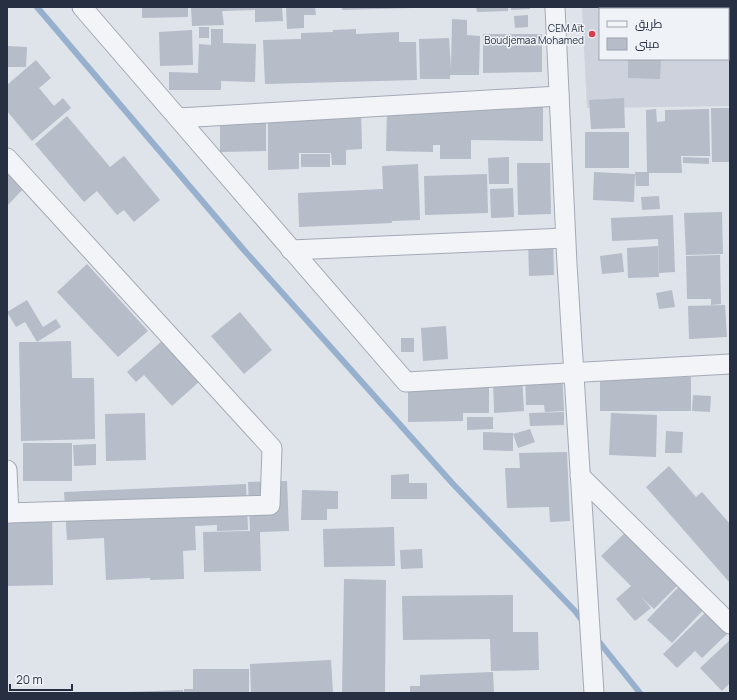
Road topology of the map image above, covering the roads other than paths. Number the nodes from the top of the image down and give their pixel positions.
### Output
1 (82, 7) edge
2 (555, 7) edge
3 (559, 96) junction
4 (178, 118) junction
5 (7, 158) edge
6 (565, 238) junction
7 (291, 250) junction
8 (730, 364) edge
9 (573, 372) junction
10 (7, 470) edge
11 (580, 476) junction
12 (8, 513) edge
13 (730, 624) edge
14 (593, 689) edge

1 - 4 street
2 - 3 street
3 - 4 street
3 - 6 street
4 - 7 street
5 - 12 street
6 - 7 street
6 - 9 street
7 - 9 street
8 - 9 street
9 - 11 street
10 - 12 street
11 - 13 street
11 - 14 street

